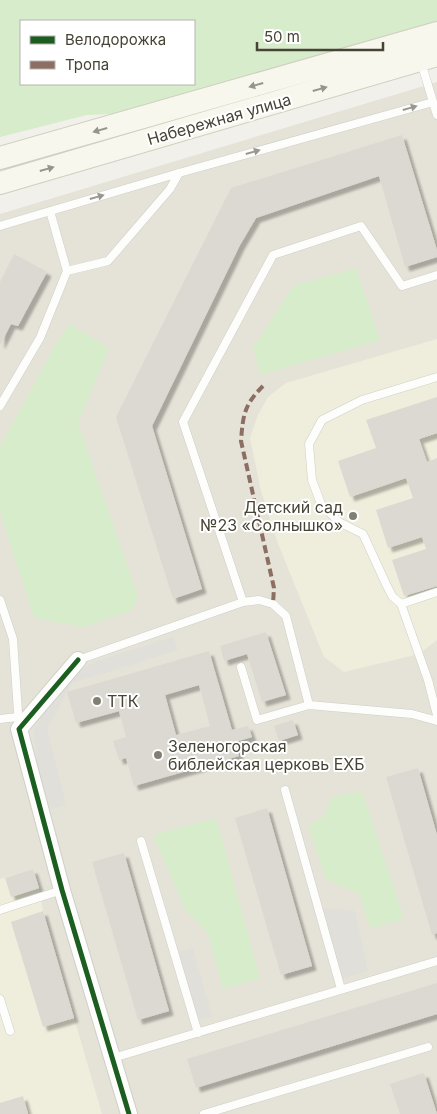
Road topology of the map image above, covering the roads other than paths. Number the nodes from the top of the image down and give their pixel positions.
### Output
1 (437, 32) edge
2 (423, 51) edge
3 (433, 102) junction
4 (437, 115) edge
5 (0, 158) edge
6 (180, 173) junction
7 (0, 183) edge
8 (50, 211) junction
9 (0, 226) edge
10 (67, 271) junction
11 (437, 275) edge
12 (437, 377) edge
13 (0, 406) edge
14 (437, 592) edge
15 (0, 600) edge
16 (243, 602) junction
17 (401, 604) junction
18 (78, 660) joint
19 (241, 668) dead end
20 (309, 705) junction
21 (437, 715) edge
22 (0, 719) edge
23 (437, 721) edge
24 (18, 723) junction
25 (285, 790) dead end
26 (141, 841) dead end
27 (62, 890) junction
28 (0, 910) edge
29 (437, 961) edge
30 (341, 990) junction
31 (0, 999) edge
32 (10, 1031) dead end
33 (198, 1033) junction
34 (428, 1048) dead end
35 (114, 1058) junction
36 (130, 1114) edge
37 (204, 1114) edge

1 - 2 main road, Набережная улица
2 - 3 lane
2 -> 5 main road, Набережная улица
7 -> 2 main road, Набережная улица
3 - 4 lane
6 -> 3 lane
8 -> 6 lane
6 - 10 lane
8 - 9 lane
8 - 10 lane
10 - 13 lane
11 - 16 lane
12 - 17 lane
14 - 17 lane
15 - 24 lane
16 - 18 lane
16 - 20 lane
17 - 21 lane
18 - 24 street
19 - 20 lane
20 - 23 lane
22 - 24 lane
24 - 27 street
25 - 30 lane
26 - 33 lane
27 - 28 lane
27 - 35 street
29 - 30 lane
30 - 33 lane
31 - 32 lane
33 - 35 lane
34 - 37 lane
35 - 36 street

